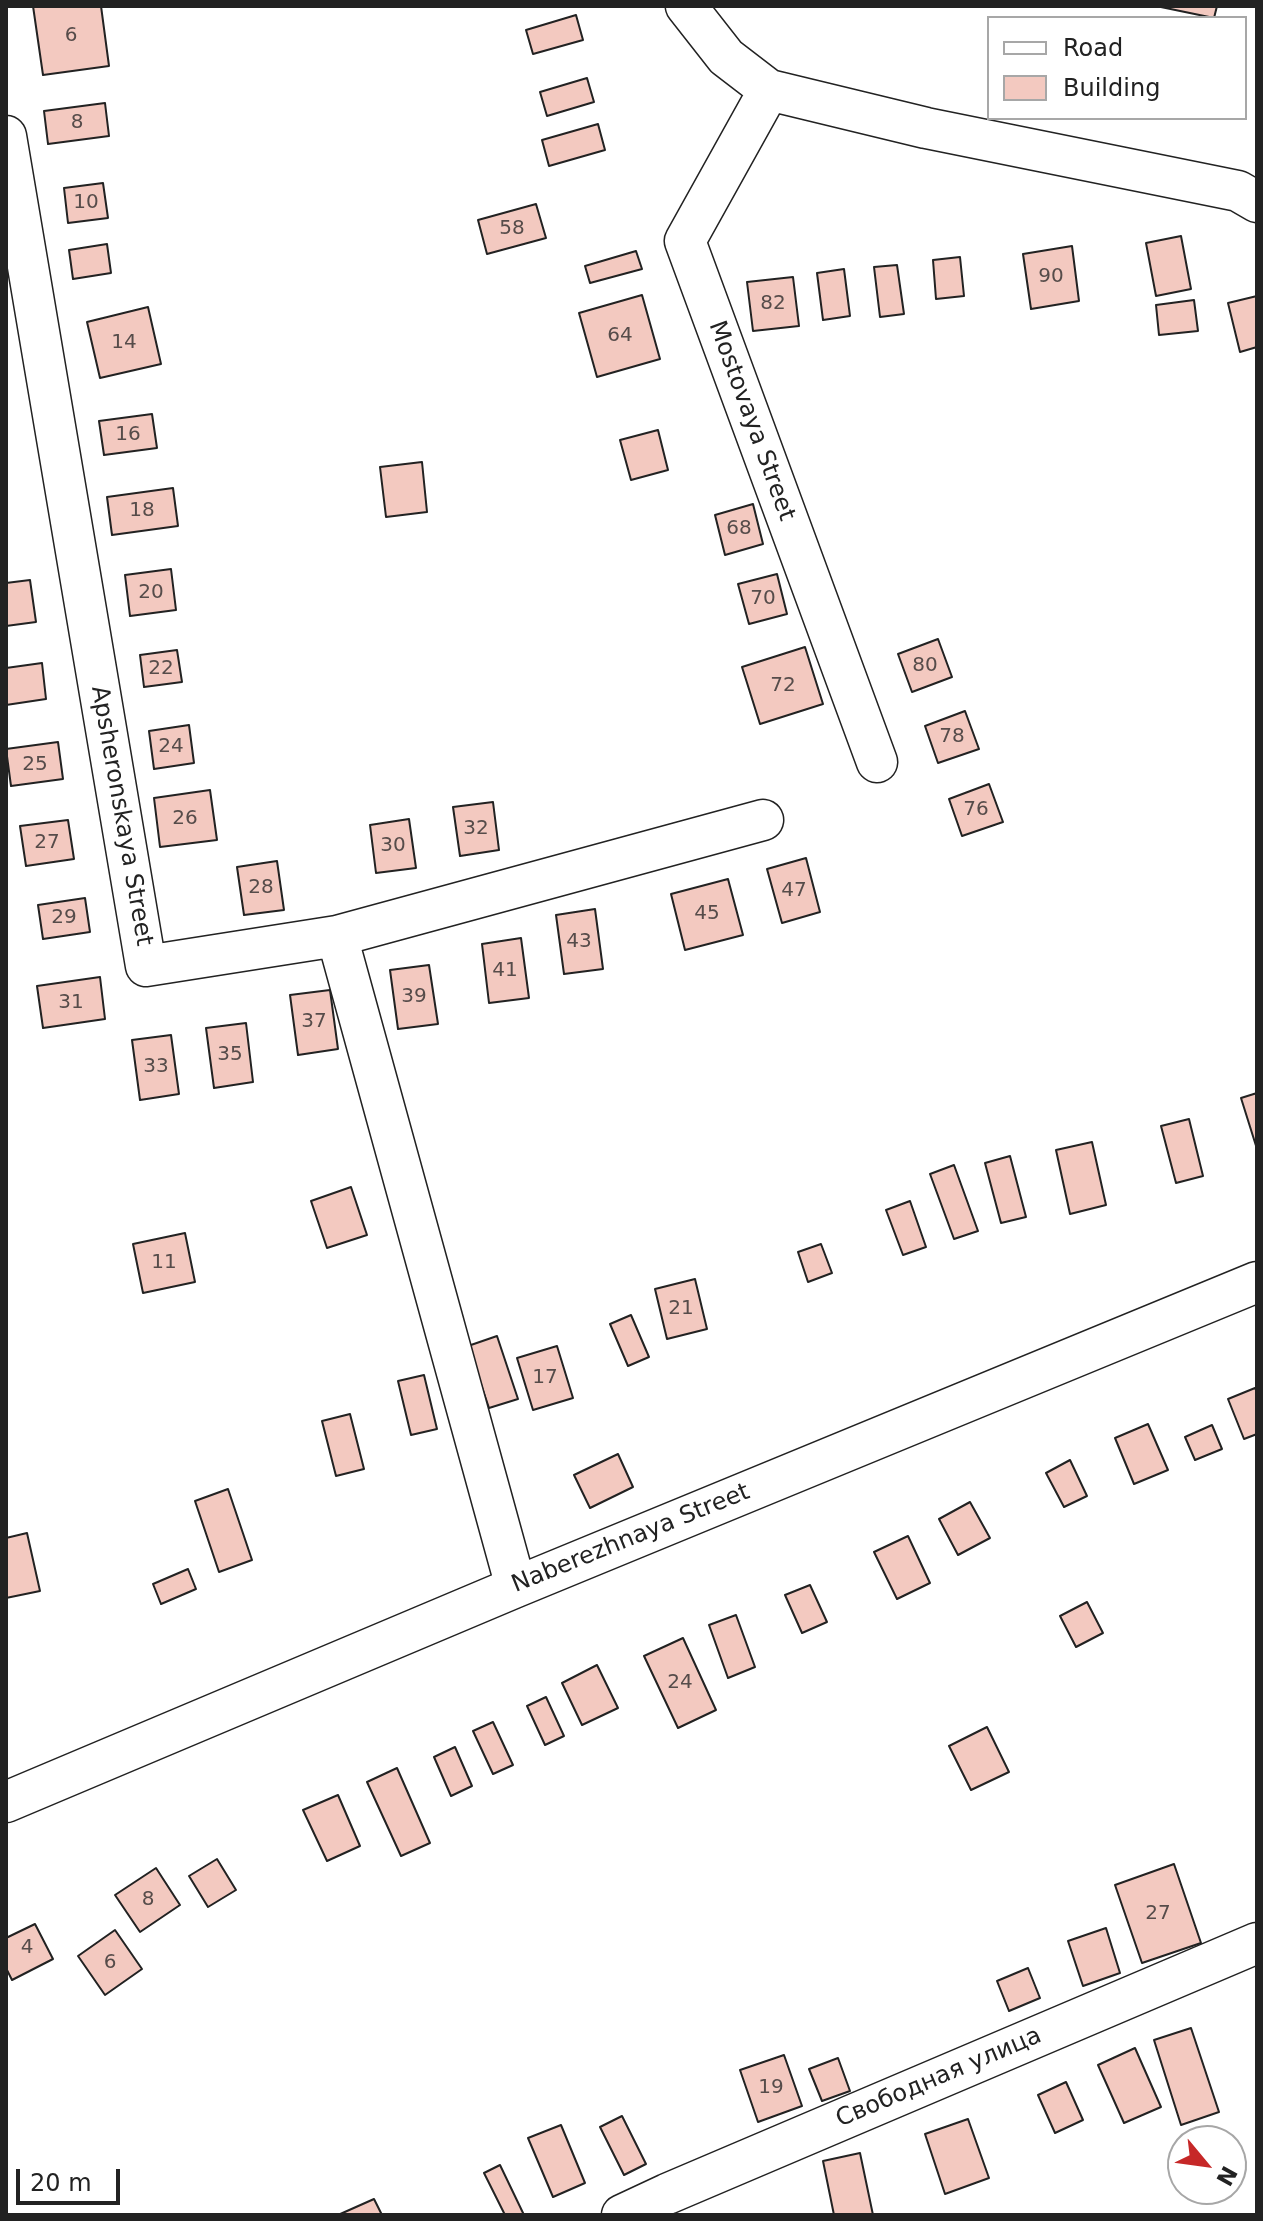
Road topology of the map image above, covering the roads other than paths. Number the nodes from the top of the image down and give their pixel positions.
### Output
1 (686, 6) edge
2 (769, 90) junction
3 (6, 136) edge
4 (1257, 202) edge
5 (877, 762) dead end
6 (763, 820) dead end
7 (337, 936) junction
8 (1257, 1282) edge
9 (516, 1587) junction
10 (6, 1802) edge
11 (1257, 1943) edge
12 (622, 2215) edge

1 - 2 street
2 - 4 street
2 - 5 street, Mostovaya Street
3 - 7 street, Apsheronskaya Street
6 - 7 street, Apsheronskaya Street
7 - 9 street
8 - 9 street, Naberezhnaya Street
9 - 10 street, Naberezhnaya Street
11 - 12 street, Свободная улица

